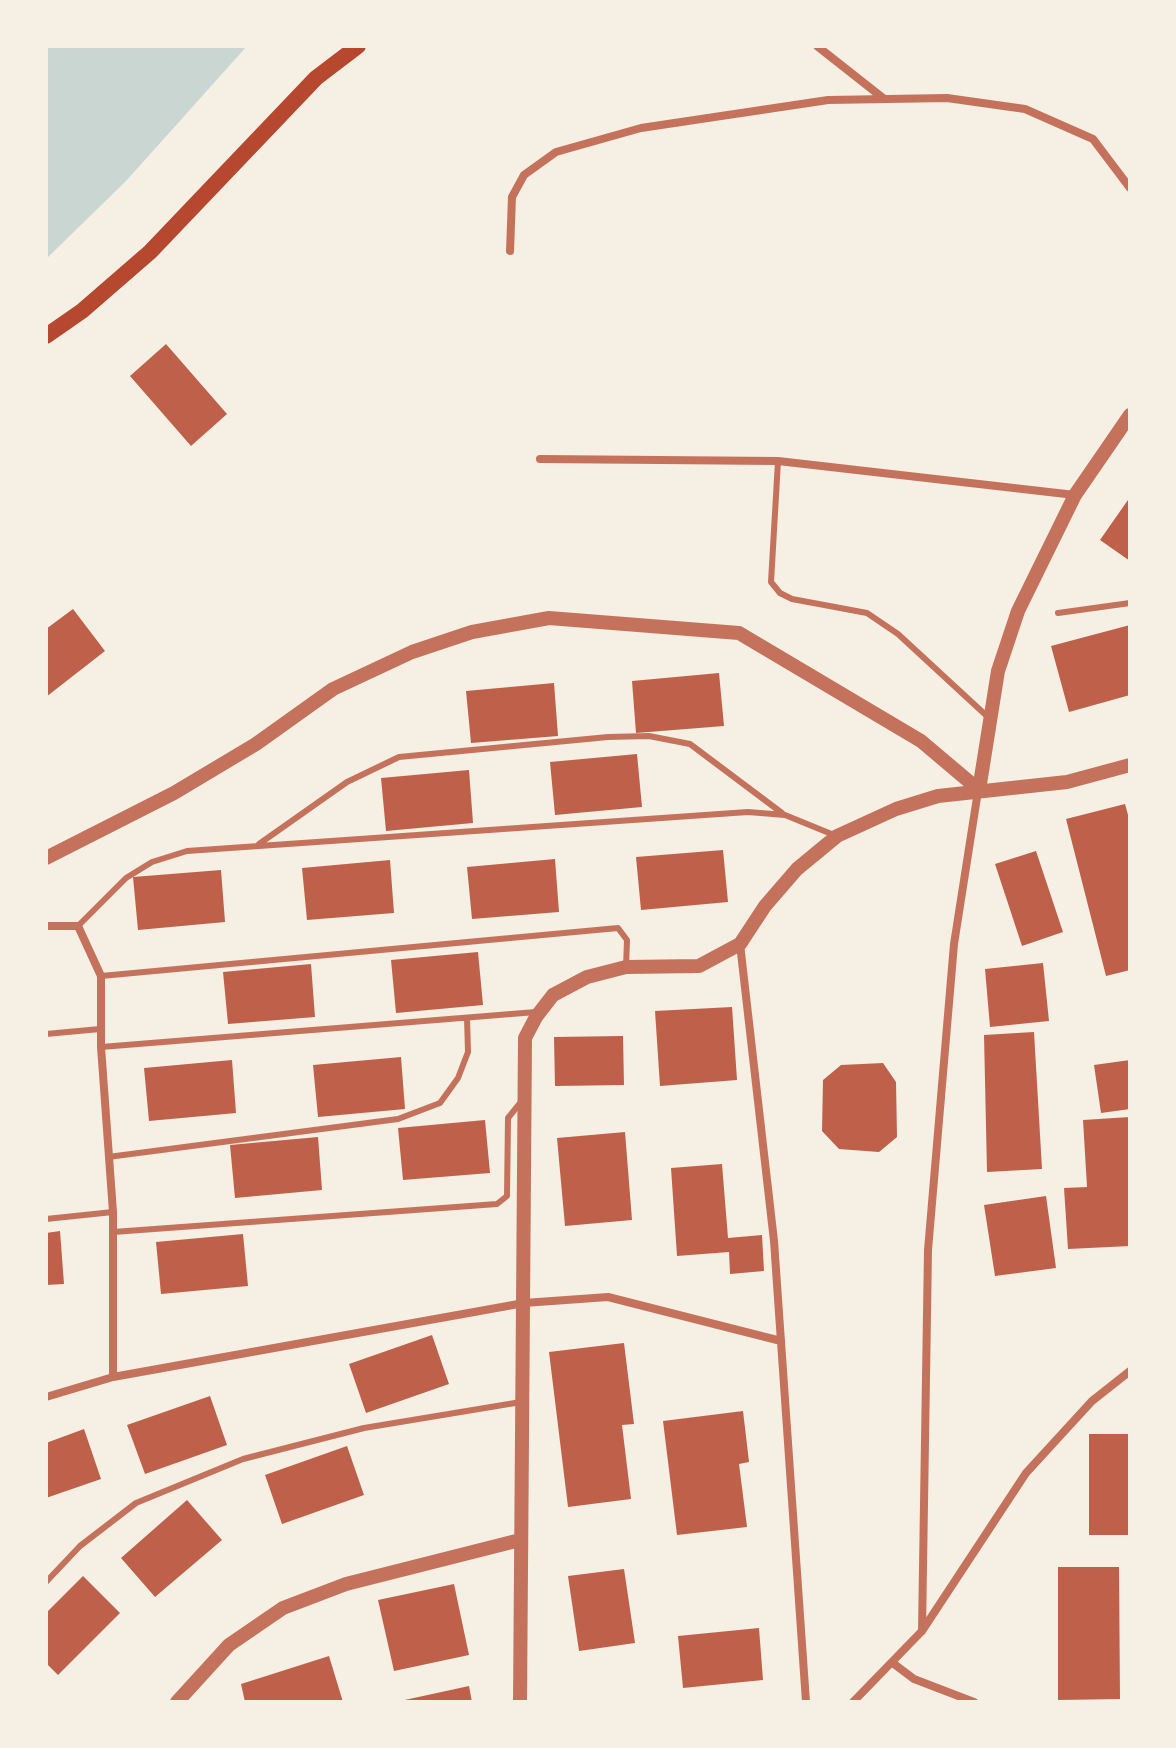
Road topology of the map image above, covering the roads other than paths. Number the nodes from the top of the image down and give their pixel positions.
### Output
1 (358, 46) edge
2 (817, 46) edge
3 (884, 99) junction
4 (1130, 188) edge
5 (510, 251) dead end
6 (46, 336) edge
7 (1130, 415) edge
8 (540, 459) dead end
9 (778, 461) junction
10 (1075, 495) junction
11 (1130, 603) edge
12 (1058, 613) dead end
13 (989, 718) junction
14 (1130, 765) edge
15 (979, 790) junction
16 (785, 815) junction
17 (837, 836) junction
18 (257, 845) junction
19 (46, 858) edge
20 (46, 926) edge
21 (78, 926) junction
22 (740, 944) junction
23 (626, 967) junction
24 (101, 976) junction
25 (541, 1011) junction
26 (467, 1018) junction
27 (100, 1029) junction
28 (46, 1034) edge
29 (101, 1047) junction
30 (525, 1098) junction
31 (108, 1157) junction
32 (113, 1212) junction
33 (46, 1219) edge
34 (113, 1232) junction
35 (524, 1303) junction
36 (781, 1341) junction
37 (1130, 1371) edge
38 (113, 1377) junction
39 (46, 1397) edge
40 (523, 1401) junction
41 (520, 1540) junction
42 (46, 1582) edge
43 (922, 1631) junction
44 (894, 1664) junction
45 (177, 1702) edge
46 (520, 1702) edge
47 (806, 1702) edge
48 (853, 1702) edge
49 (974, 1702) edge

1 - 6 main road
2 - 3 street
3 - 4 street
3 - 5 street
7 - 10 street
8 - 9 street
9 - 10 street
9 - 13 lane
10 - 13 street
11 - 12 lane
13 - 15 street
14 - 15 street
15 - 17 street
15 - 19 street
15 - 43 street
16 - 17 lane
16 - 18 lane
16 - 18 lane
17 - 22 street
18 - 21 lane
20 - 21 street
21 - 24 street
22 - 23 street
22 - 36 street
23 - 24 lane
23 - 25 street
24 - 27 street
25 - 26 lane
25 - 30 street
26 - 29 lane
26 - 31 lane
27 - 28 lane
27 - 29 street
29 - 31 street
30 - 34 lane
30 - 35 street
31 - 32 street
32 - 33 lane
32 - 34 street
34 - 38 street
35 - 36 street
35 - 38 street
35 - 40 street
36 - 47 street
37 - 43 street
38 - 39 street
40 - 41 street
40 - 42 lane
41 - 45 street
41 - 46 street
43 - 44 street
44 - 48 street
44 - 49 street

